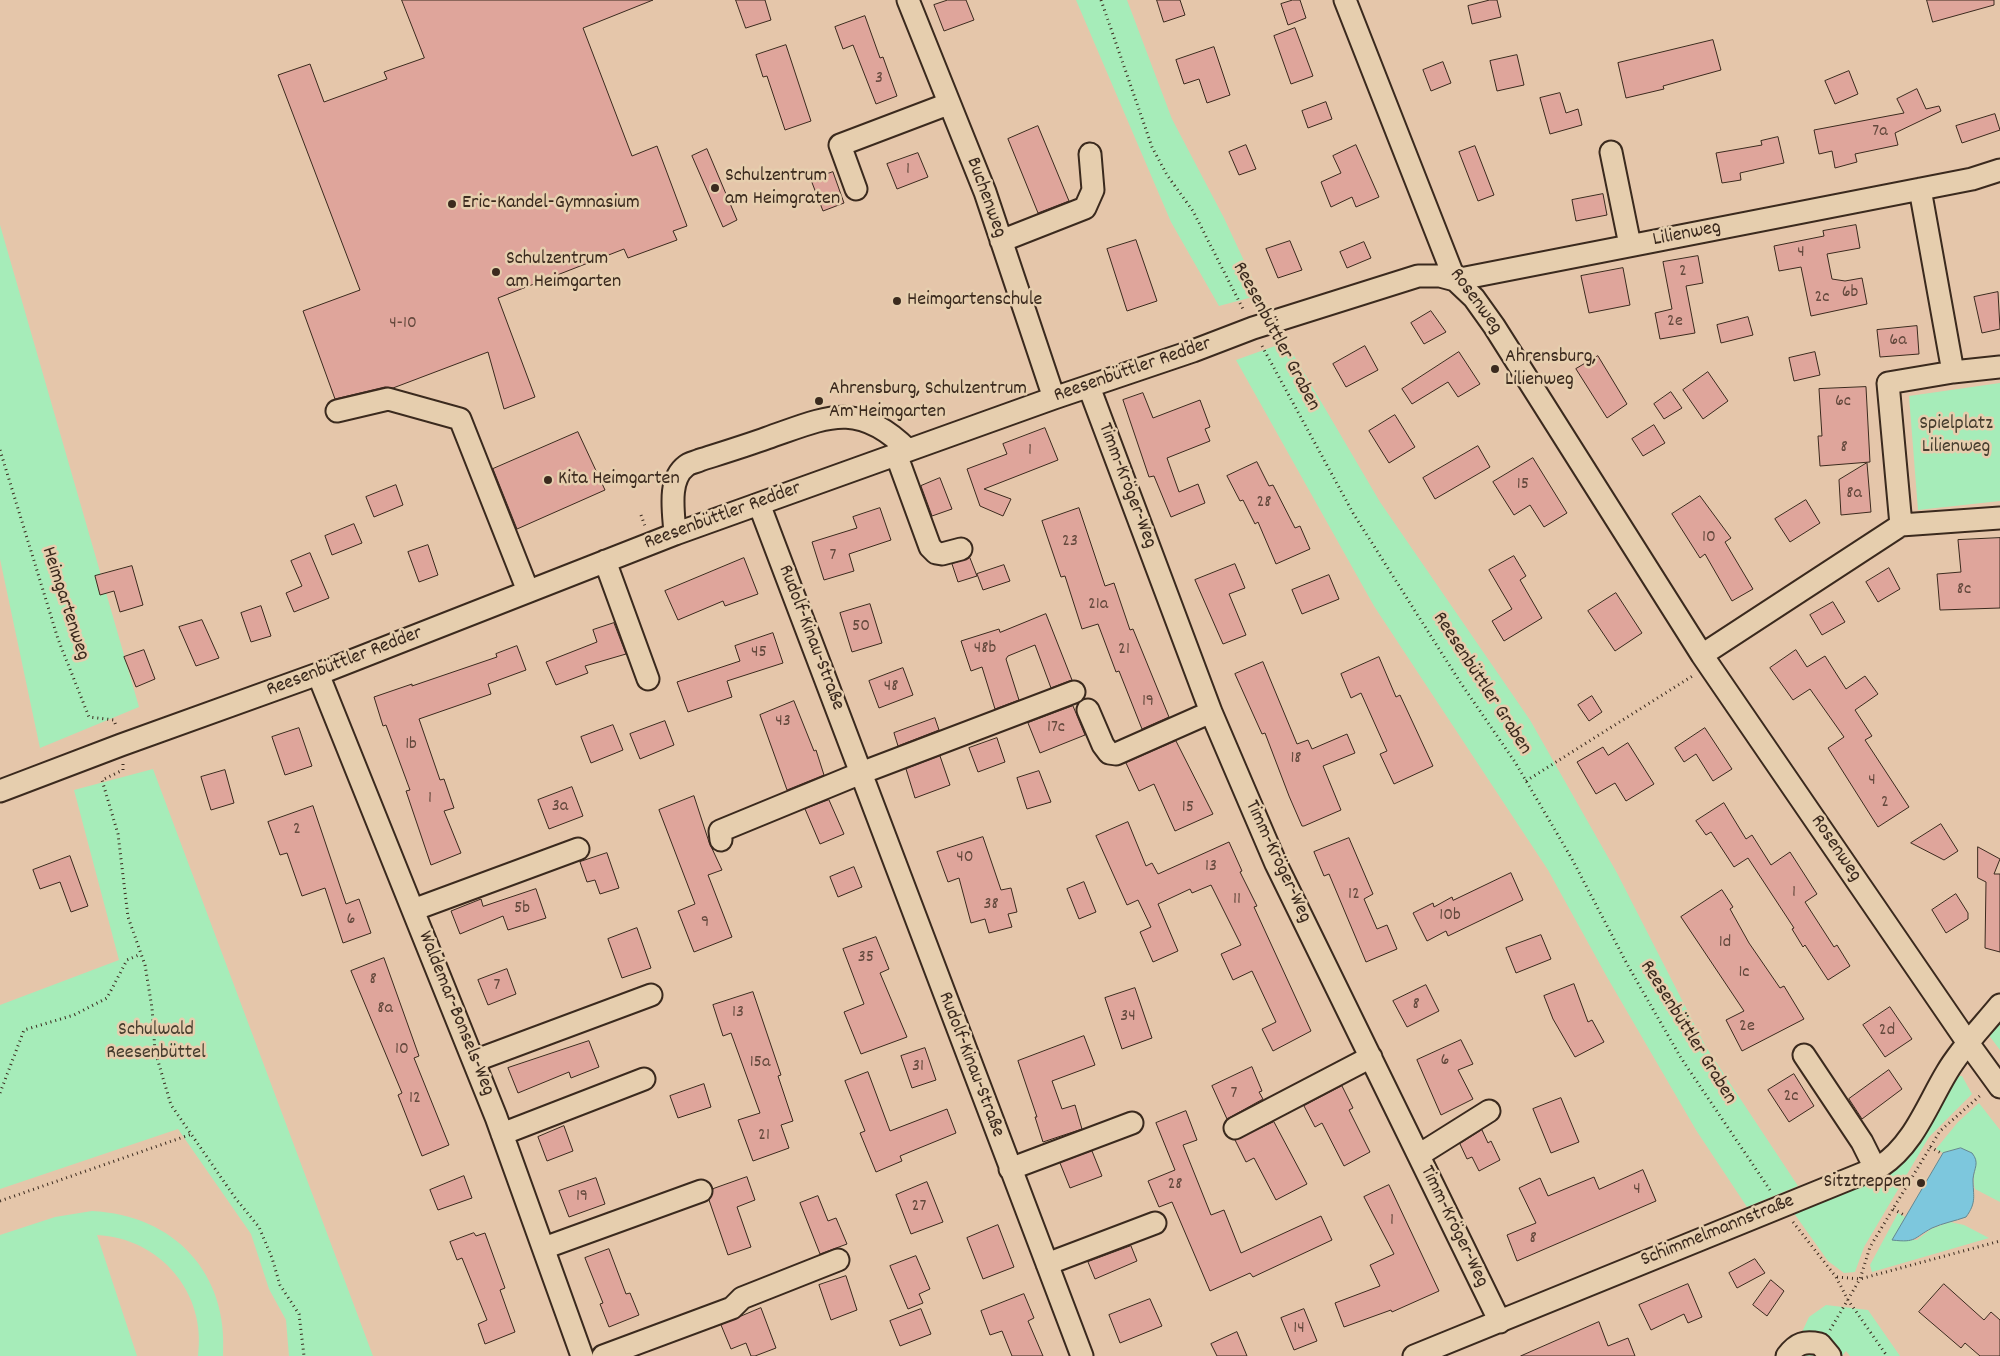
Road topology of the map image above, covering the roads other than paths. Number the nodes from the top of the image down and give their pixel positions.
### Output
1 (908, 0) edge
2 (1345, 0) edge
3 (948, 104) junction
4 (1611, 152) dead end
5 (1090, 154) dead end
6 (2000, 170) edge
7 (856, 189) dead end
8 (1920, 189) junction
9 (1001, 241) junction
10 (1630, 246) junction
11 (1455, 280) junction
12 (2000, 367) edge
13 (1953, 372) junction
14 (1089, 387) junction
15 (1054, 398) junction
16 (337, 412) dead end
17 (902, 452) junction
18 (760, 504) junction
19 (2000, 518) edge
20 (1901, 524) junction
21 (675, 534) junction
22 (961, 549) dead end
23 (610, 558) junction
24 (528, 591) junction
25 (1706, 661) junction
26 (318, 674) junction
27 (653, 676) dead end
28 (1074, 692) dead end
29 (1088, 710) dead end
30 (1211, 712) junction
31 (861, 773) junction
32 (0, 792) edge
33 (721, 840) dead end
34 (578, 849) dead end
35 (413, 910) junction
36 (652, 995) dead end
37 (2000, 1006) edge
38 (1968, 1043) junction
39 (1804, 1055) dead end
40 (1371, 1057) junction
41 (474, 1062) junction
42 (644, 1079) dead end
43 (1998, 1084) edge
44 (1489, 1111) dead end
45 (1132, 1123) dead end
46 (1235, 1128) dead end
47 (502, 1134) junction
48 (1419, 1155) junction
49 (1875, 1168) junction
50 (1010, 1169) junction
51 (701, 1190) dead end
52 (1155, 1223) dead end
53 (544, 1248) junction
54 (838, 1260) dead end
55 (1047, 1264) junction
56 (1500, 1322) junction
57 (1825, 1350) edge
58 (582, 1356) edge
59 (602, 1356) edge
60 (1082, 1356) edge
61 (1414, 1356) edge
62 (1787, 1356) edge

1 - 3 street, Buchenweg
2 - 11 street, Rosenweg
3 - 7 street
3 - 9 street, Buchenweg
4 - 10 street
5 - 9 street
6 - 8 street, Lilienweg
8 - 10 street, Lilienweg
8 - 13 street
9 - 15 street, Buchenweg
10 - 11 street, Lilienweg
11 - 14 street, Reesenbüttler Redder
11 - 25 street, Rosenweg
12 - 13 street
13 - 20 street
14 - 15 street, Reesenbüttler Redder
14 - 30 street, Timm-Kröger-Weg
15 - 17 street, Reesenbüttler Redder
16 - 24 street
17 - 18 street, Reesenbüttler Redder
17 - 21 street
17 - 22 street
18 - 21 street, Reesenbüttler Redder
18 - 31 street, Rudolf-Kinau-Straße
19 - 20 street
20 - 25 street
21 - 23 street, Reesenbüttler Redder
23 - 24 street, Reesenbüttler Redder
23 - 27 street
24 - 26 street, Reesenbüttler Redder
25 - 38 street, Rosenweg
26 - 32 street, Reesenbüttler Redder
26 - 35 street, Waldemar-Bonsels-Weg
28 - 31 street
29 - 30 street
30 - 40 street, Timm-Kröger-Weg
31 - 33 street
31 - 50 street, Rudolf-Kinau-Straße
34 - 35 street
35 - 41 street, Waldemar-Bonsels-Weg
36 - 41 street
37 - 38 street, Schimmelmannstraße
38 - 43 street, Rosenweg
38 - 49 street, Schimmelmannstraße
39 - 49 street
40 - 46 street
40 - 48 street, Timm-Kröger-Weg
41 - 47 street, Waldemar-Bonsels-Weg
42 - 47 street
44 - 48 street
45 - 50 street
47 - 53 street, Waldemar-Bonsels-Weg
48 - 56 street, Timm-Kröger-Weg
49 - 56 street, Schimmelmannstraße
50 - 55 street, Rudolf-Kinau-Straße
51 - 53 street
52 - 55 street
53 - 58 street, Waldemar-Bonsels-Weg
54 - 59 street
55 - 60 street, Rudolf-Kinau-Straße
56 - 61 street, Schimmelmannstraße
57 - 62 street

